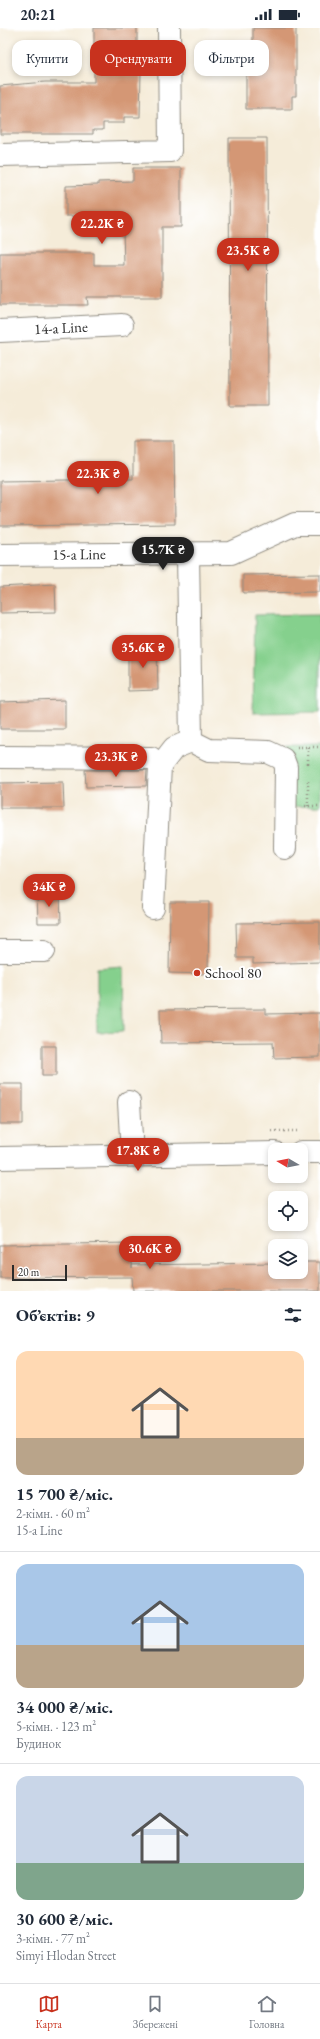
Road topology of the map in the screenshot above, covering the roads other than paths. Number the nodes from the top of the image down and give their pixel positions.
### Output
1 (169, 28) edge
2 (0, 155) edge
3 (122, 325) dead end
4 (0, 331) edge
5 (320, 524) edge
6 (188, 554) junction
7 (0, 555) edge
8 (192, 741) junction
9 (0, 757) edge
10 (151, 758) dead end
11 (285, 848) dead end
12 (153, 908) dead end
13 (0, 951) edge
14 (44, 951) dead end
15 (129, 1102) dead end
16 (268, 1152) edge
17 (308, 1152) edge
18 (320, 1152) edge
19 (132, 1155) junction
20 (0, 1158) edge

1 - 2 street
3 - 4 street, 14-a Line
5 - 6 street, 15-a Line
6 - 7 street, 15-a Line
6 - 8 street
8 - 11 street
8 - 12 street
9 - 10 street
13 - 14 street
15 - 19 street
16 - 19 street
17 - 18 street
19 - 20 street

